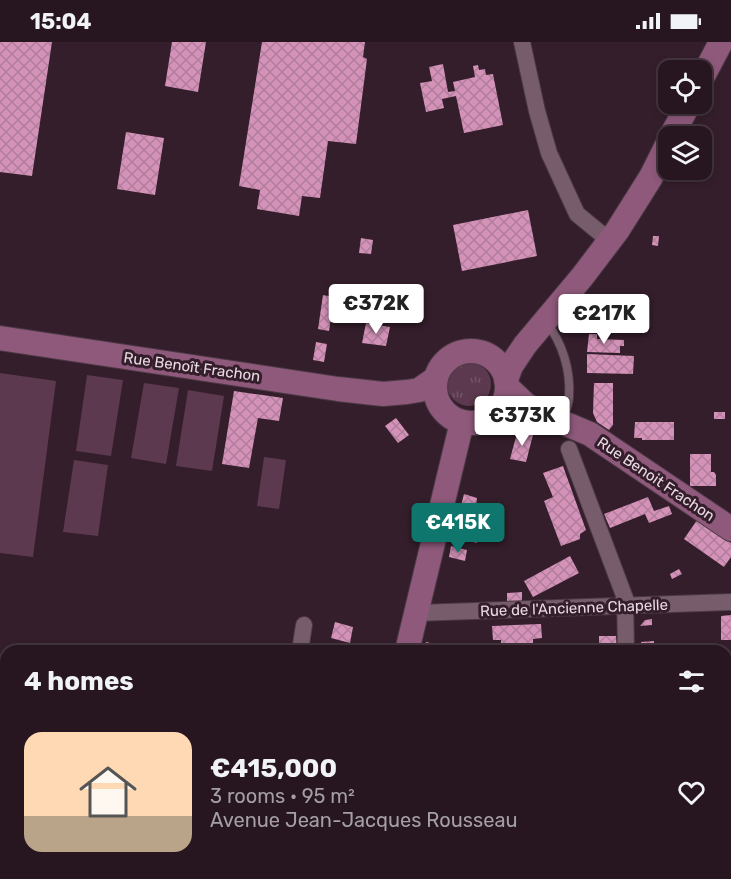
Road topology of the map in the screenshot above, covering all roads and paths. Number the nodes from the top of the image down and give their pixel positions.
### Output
1 (522, 42) edge
2 (721, 42) edge
3 (712, 60) edge
4 (658, 163) edge
5 (610, 241) junction
6 (541, 325) junction
7 (0, 338) edge
8 (490, 357) junction
9 (435, 379) junction
10 (506, 384) junction
11 (383, 394) junction
12 (442, 410) junction
13 (497, 412) junction
14 (555, 419) junction
15 (462, 423) junction
16 (569, 449) dead end
17 (731, 529) edge
18 (731, 602) edge
19 (625, 606) junction
20 (417, 613) junction
21 (304, 625) dead end
22 (301, 645) edge
23 (409, 645) edge
24 (626, 645) edge

1 - 5 street
2 - 3 main road
4 - 5 main road
5 - 6 main road
6 - 8 main road
6 - 10 main road
6 - 14 lane
7 - 11 main road, Rue Benoît Frachon
8 - 9 main road
8 - 10 main road
9 - 11 main road
9 - 12 main road
10 - 13 main road
10 - 14 main road
11 - 12 main road
12 - 15 main road
13 - 14 main road
13 - 15 main road
14 - 17 main road, Rue Benoit Frachon
15 - 20 main road
16 - 19 street
18 - 19 street, Rue de l'Ancienne Chapelle
19 - 20 street, Rue de l'Ancienne Chapelle
19 - 24 street
20 - 23 main road
21 - 22 street

